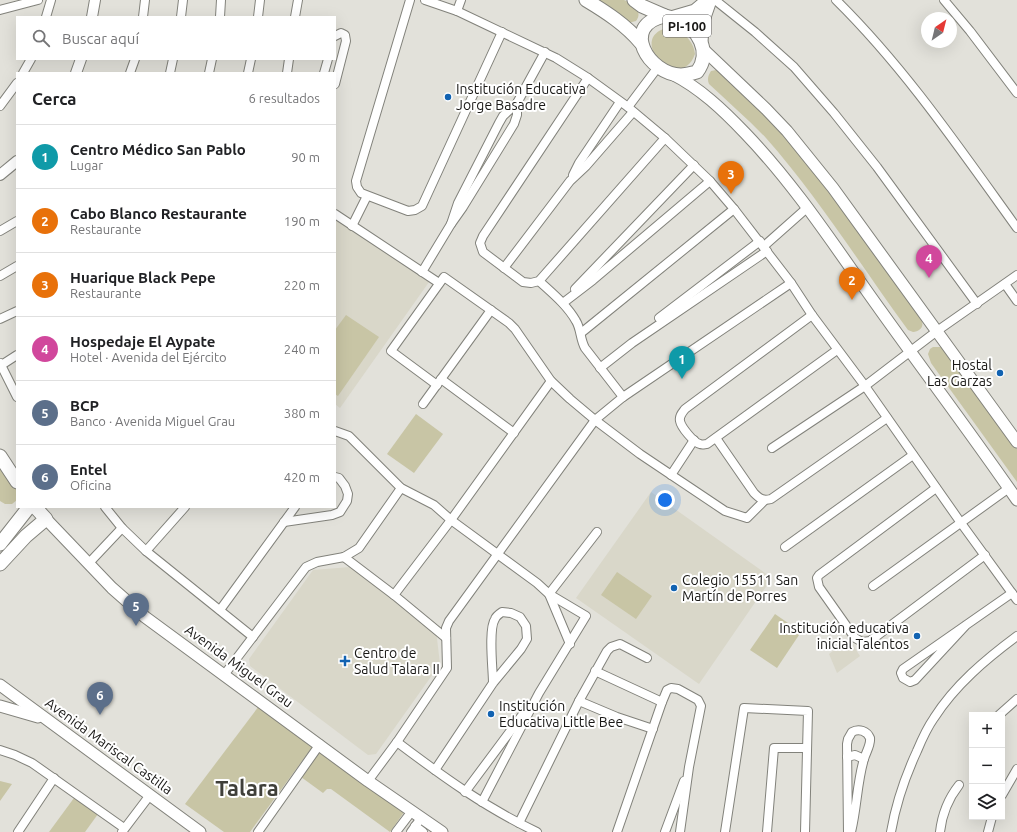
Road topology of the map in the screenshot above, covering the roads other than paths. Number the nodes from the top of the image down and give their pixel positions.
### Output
1 (38, 0) edge
2 (51, 0) edge
3 (95, 0) edge
4 (145, 0) edge
5 (183, 0) edge
6 (221, 0) edge
7 (260, 0) edge
8 (298, 0) edge
9 (410, 0) edge
10 (425, 0) edge
11 (461, 0) edge
12 (586, 0) edge
13 (634, 0) edge
14 (709, 0) edge
15 (715, 0) edge
16 (836, 0) edge
17 (944, 0) edge
18 (0, 10) edge
19 (457, 11) junction
20 (46, 16) edge
21 (92, 16) edge
22 (143, 16) edge
23 (181, 16) edge
24 (220, 16) edge
25 (258, 16) edge
26 (295, 16) edge
27 (668, 17) junction
28 (502, 32) junction
29 (336, 35) edge
30 (641, 43) junction
31 (702, 45) junction
32 (545, 52) junction
33 (30, 60) edge
34 (81, 60) edge
35 (135, 60) edge
36 (174, 60) edge
37 (212, 60) edge
38 (251, 60) edge
39 (289, 60) edge
40 (328, 60) edge
41 (662, 69) junction
42 (24, 72) edge
43 (76, 72) edge
44 (130, 72) edge
45 (170, 72) edge
46 (209, 72) edge
47 (248, 72) edge
48 (287, 72) edge
49 (324, 72) edge
50 (588, 78) junction
51 (336, 80) edge
52 (16, 84) edge
53 (1017, 93) edge
54 (620, 102) junction
55 (517, 103) junction
56 (0, 106) edge
57 (630, 109) junction
58 (665, 138) junction
59 (16, 162) edge
60 (694, 165) junction
61 (0, 175) edge
62 (570, 181) junction
63 (710, 181) junction
64 (367, 196) junction
65 (808, 207) junction
66 (734, 209) junction
67 (336, 215) edge
68 (16, 222) edge
69 (451, 224) junction
70 (352, 226) junction
71 (1017, 228) edge
72 (0, 231) edge
73 (764, 246) junction
74 (16, 267) edge
75 (504, 268) junction
76 (422, 272) junction
77 (0, 276) edge
78 (1017, 276) edge
79 (539, 281) junction
80 (439, 283) junction
81 (791, 283) junction
82 (1005, 284) junction
83 (1017, 301) edge
84 (563, 303) junction
85 (976, 304) junction
86 (491, 310) junction
87 (16, 311) edge
88 (812, 315) junction
89 (0, 319) edge
90 (937, 331) junction
91 (581, 333) junction
92 (632, 343) junction
93 (837, 350) junction
94 (910, 351) junction
95 (16, 356) edge
96 (0, 365) edge
97 (600, 368) junction
98 (551, 380) junction
99 (439, 382) junction
100 (865, 386) junction
101 (16, 395) edge
102 (623, 397) junction
103 (424, 404) dead end
104 (887, 418) junction
105 (595, 420) junction
106 (336, 431) edge
107 (514, 433) junction
108 (716, 438) junction
109 (694, 440) junction
110 (1017, 442) edge
111 (772, 448) dead end
112 (913, 455) junction
113 (0, 456) edge
114 (671, 475) junction
115 (336, 477) edge
116 (16, 480) edge
117 (401, 488) junction
118 (936, 488) junction
119 (1009, 488) junction
120 (1017, 500) edge
121 (764, 501) junction
122 (27, 508) edge
123 (36, 508) edge
124 (184, 508) edge
125 (294, 508) edge
126 (111, 509) edge
127 (46, 519) junction
128 (451, 520) junction
129 (284, 522) junction
130 (961, 523) junction
131 (122, 528) junction
132 (597, 532) dead end
133 (0, 541) edge
134 (785, 547) dead end
135 (146, 551) junction
136 (498, 554) junction
137 (985, 555) junction
138 (344, 557) junction
139 (89, 563) junction
140 (0, 564) edge
141 (873, 586) dead end
142 (1012, 593) junction
143 (549, 594) junction
144 (394, 595) junction
145 (1017, 600) edge
146 (220, 610) junction
147 (966, 626) junction
148 (253, 636) junction
149 (1017, 636) edge
150 (446, 638) junction
151 (570, 644) junction
152 (647, 658) dead end
153 (595, 672) junction
154 (224, 675) junction
155 (493, 683) junction
156 (0, 685) edge
157 (539, 693) junction
158 (1017, 699) edge
159 (579, 701) junction
160 (662, 702) junction
161 (0, 706) edge
162 (1002, 712) edge
163 (48, 721) junction
164 (653, 729) junction
165 (397, 742) junction
166 (320, 744) junction
167 (806, 748) junction
168 (0, 750) edge
169 (847, 757) junction
170 (864, 759) junction
171 (689, 767) junction
172 (1017, 769) edge
173 (435, 770) junction
174 (54, 778) junction
175 (368, 781) junction
176 (959, 785) dead end
177 (1005, 790) edge
178 (465, 792) junction
179 (150, 795) junction
180 (482, 802) junction
181 (412, 811) junction
182 (991, 820) edge
183 (519, 823) junction
184 (416, 825) edge
185 (666, 829) edge
186 (123, 830) edge
187 (681, 830) edge
188 (18, 832) edge
189 (200, 832) edge
190 (258, 832) edge
191 (396, 832) edge
192 (423, 832) edge
193 (442, 832) edge
194 (537, 832) edge
195 (617, 832) edge
196 (725, 832) edge
197 (767, 832) edge
198 (805, 832) edge
199 (848, 832) edge
200 (851, 832) edge
201 (891, 832) edge
202 (940, 832) edge
203 (988, 832) edge

1 - 18 street
2 - 20 street
3 - 21 street
4 - 22 street
5 - 23 street
6 - 24 street
7 - 25 street
8 - 26 street
9 - 64 street
10 - 19 street
11 - 19 street
12 - 30 main road
13 - 27 main road, PI-100
14 - 27 main road, PI-100
14 - 31 main road, PI-100
15 - 85 street
16 - 71 street
17 - 53 street
19 - 28 street
27 - 30 main road, PI-100
27 - 31 main road, PI-100
28 - 32 street
28 - 64 street
29 - 51 street
30 - 41 main road
31 - 41 main road, PI-100
31 - 90 main road
32 - 50 street
32 - 55 street
33 - 42 street
34 - 43 street
35 - 44 street
36 - 45 street
37 - 46 street
38 - 47 street
39 - 48 street
40 - 49 street
41 - 57 street
41 - 65 main road
50 - 54 street
50 - 75 street
52 - 56 street
54 - 57 street
54 - 62 street
55 - 69 street
55 - 69 street
57 - 58 street
57 - 62 street
58 - 60 street
58 - 79 street
59 - 61 street
60 - 63 street
60 - 84 street
62 - 75 street
63 - 66 street
63 - 84 street
64 - 70 street
65 - 73 street
65 - 94 main road
66 - 73 street
66 - 91 street
67 - 70 street
68 - 72 street
69 - 76 street
70 - 76 street
73 - 81 street
73 - 92 street
73 - 92 street
74 - 77 street
75 - 79 street
76 - 80 street
78 - 82 street
79 - 84 street
80 - 86 street
80 - 99 street
81 - 88 street
81 - 102 street
82 - 83 street
82 - 85 street
84 - 91 street
85 - 90 street
86 - 98 street
86 - 99 street
87 - 89 street
88 - 93 street
88 - 109 street
90 - 94 street
90 - 110 main road
91 - 97 street
92 - 97 street
93 - 100 street
93 - 108 street
94 - 100 street
94 - 119 main road
95 - 96 street
96 - 101 street
97 - 102 street
98 - 105 street
98 - 107 street
99 - 103 street
99 - 107 street
100 - 104 street
100 - 111 street
102 - 105 street
104 - 112 street
104 - 121 street
105 - 114 street
105 - 136 street
106 - 117 street
107 - 128 street
108 - 109 street
108 - 121 street
109 - 114 street
112 - 118 street
112 - 134 street
113 - 116 main road
114 - 121 street
115 - 129 street
117 - 128 street
117 - 138 street
118 - 130 street
118 - 137 street
119 - 120 main road
119 - 130 street
122 - 133 main road
123 - 127 main road, Avenida Miguel Grau
124 - 135 street
125 - 129 street
126 - 131 street
127 - 139 main road, Avenida Miguel Grau
127 - 140 main road
128 - 136 street
128 - 144 street
129 - 146 street
130 - 137 street
130 - 141 street
131 - 135 street
131 - 139 street
132 - 143 street
135 - 146 street
136 - 143 street
136 - 150 street
137 - 142 street
138 - 144 street
138 - 148 street
139 - 154 main road, Avenida Miguel Grau
142 - 145 street
142 - 147 street
143 - 151 street
143 - 151 street
144 - 150 street
146 - 148 street
147 - 147 street
148 - 154 street
149 - 201 street
150 - 165 street
151 - 157 street
152 - 153 street
153 - 159 street
153 - 160 street
154 - 166 main road, Avenida Miguel Grau
155 - 155 street
155 - 173 street
156 - 163 main road, Avenida Mariscal Castilla
157 - 178 street
157 - 180 street
158 - 162 street
159 - 164 street
159 - 183 street
160 - 164 street
160 - 171 street
161 - 163 main road
163 - 179 main road, Avenida Mariscal Castilla
164 - 195 street
165 - 173 street
165 - 175 street
166 - 175 main road, Avenida Miguel Grau
166 - 190 street
167 - 196 street
167 - 197 street
167 - 198 street
168 - 174 street
169 - 170 street
169 - 170 street
169 - 199 street
170 - 200 street
171 - 185 street
171 - 187 street
172 - 177 street
173 - 178 street
174 - 186 street
174 - 188 street
175 - 181 main road, Avenida Miguel Grau
176 - 202 street
178 - 180 street
179 - 186 street
179 - 189 main road, Avenida Mariscal Castilla
180 - 183 street
181 - 184 main road, Avenida Miguel Grau
181 - 191 street
182 - 203 street
183 - 194 street
184 - 192 street
184 - 193 main road, Avenida Miguel Grau
185 - 187 street

